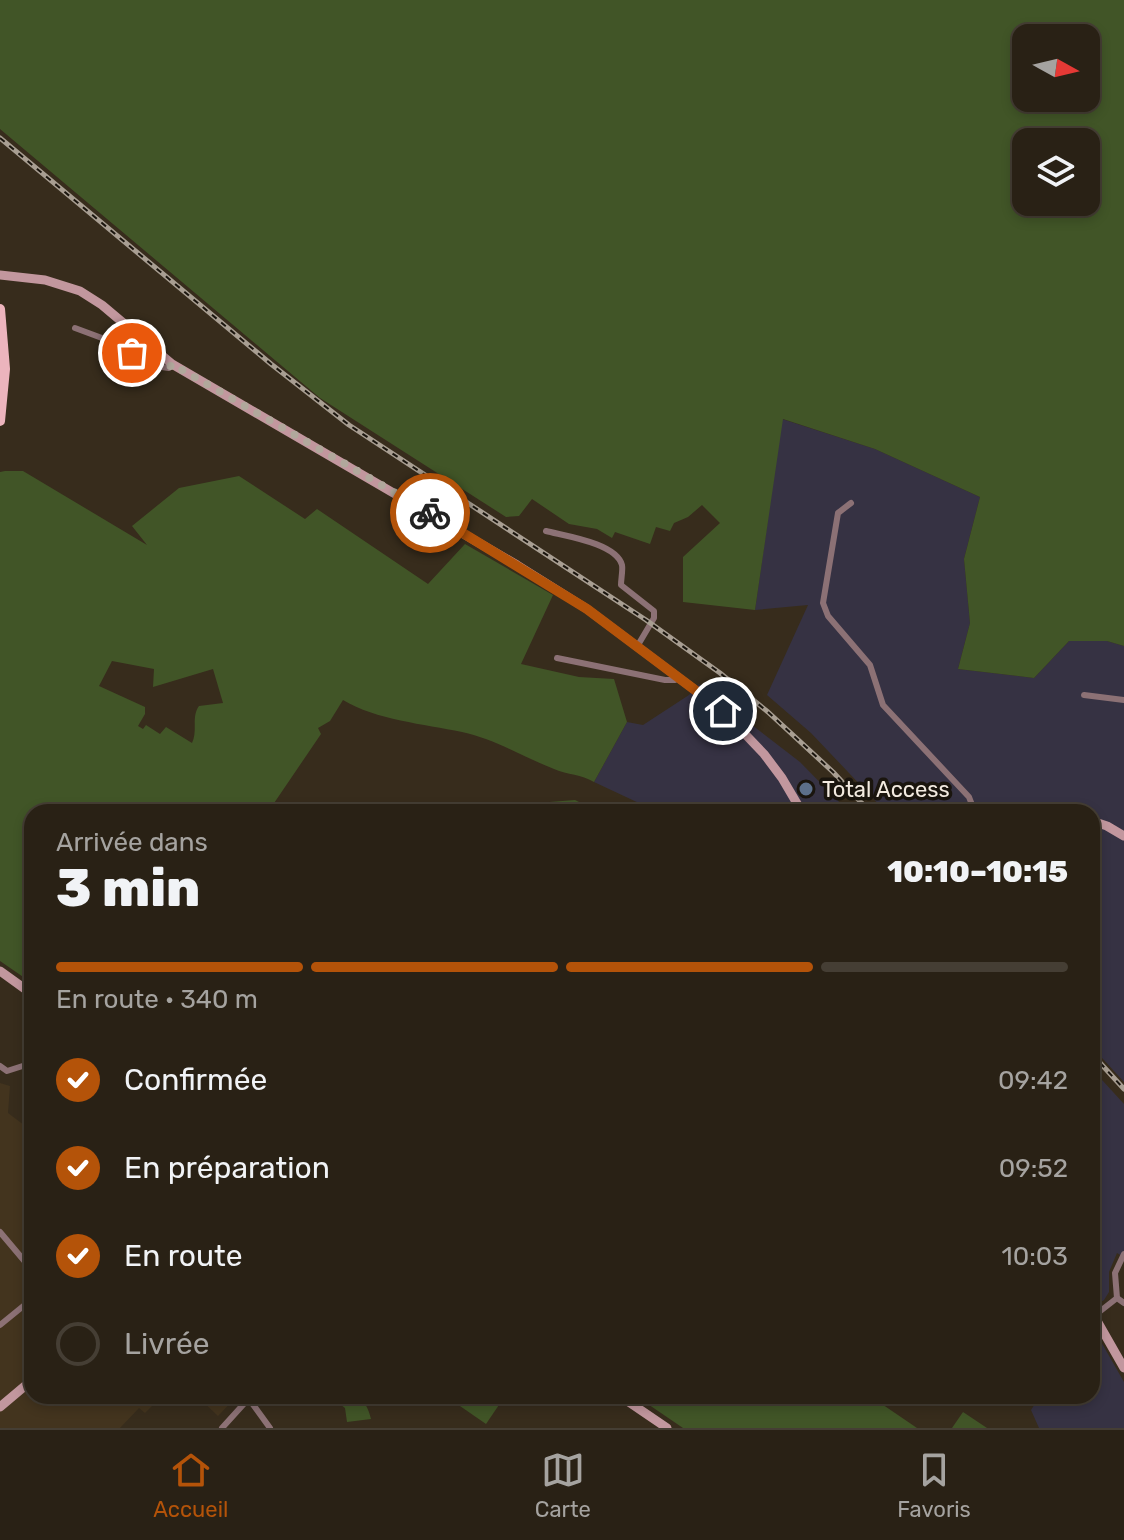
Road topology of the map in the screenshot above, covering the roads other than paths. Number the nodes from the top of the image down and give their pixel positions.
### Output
1 (0, 275) edge
2 (0, 309) edge
3 (75, 328) dead end
4 (172, 364) junction
5 (0, 421) edge
6 (851, 503) dead end
7 (546, 531) dead end
8 (640, 640) junction
9 (557, 658) dead end
10 (678, 676) junction
11 (1084, 695) dead end
12 (1124, 700) edge
13 (797, 804) edge
14 (972, 804) edge
15 (1100, 824) edge
16 (1124, 836) edge
17 (0, 971) edge
18 (24, 988) edge
19 (0, 1066) edge
20 (24, 1066) edge
21 (0, 1232) edge
22 (1124, 1254) edge
23 (24, 1260) edge
24 (1117, 1298) junction
25 (1124, 1303) edge
26 (24, 1306) edge
27 (1100, 1309) edge
28 (0, 1325) edge
29 (1100, 1326) edge
30 (1124, 1368) edge
31 (24, 1387) edge
32 (244, 1404) edge
33 (254, 1404) edge
34 (632, 1404) edge
35 (0, 1407) edge
36 (222, 1428) edge
37 (270, 1428) edge
38 (667, 1428) edge

1 - 4 main road
2 - 5 main road
3 - 4 street
4 - 8 main road
6 - 14 street
7 - 8 street
8 - 10 main road
9 - 10 street
10 - 13 main road
11 - 12 street
15 - 16 main road
17 - 18 main road
19 - 20 street
21 - 23 street
22 - 24 street
24 - 25 street
24 - 27 street
26 - 28 street
29 - 30 main road
31 - 35 main road
32 - 36 street
33 - 37 street
34 - 38 main road

